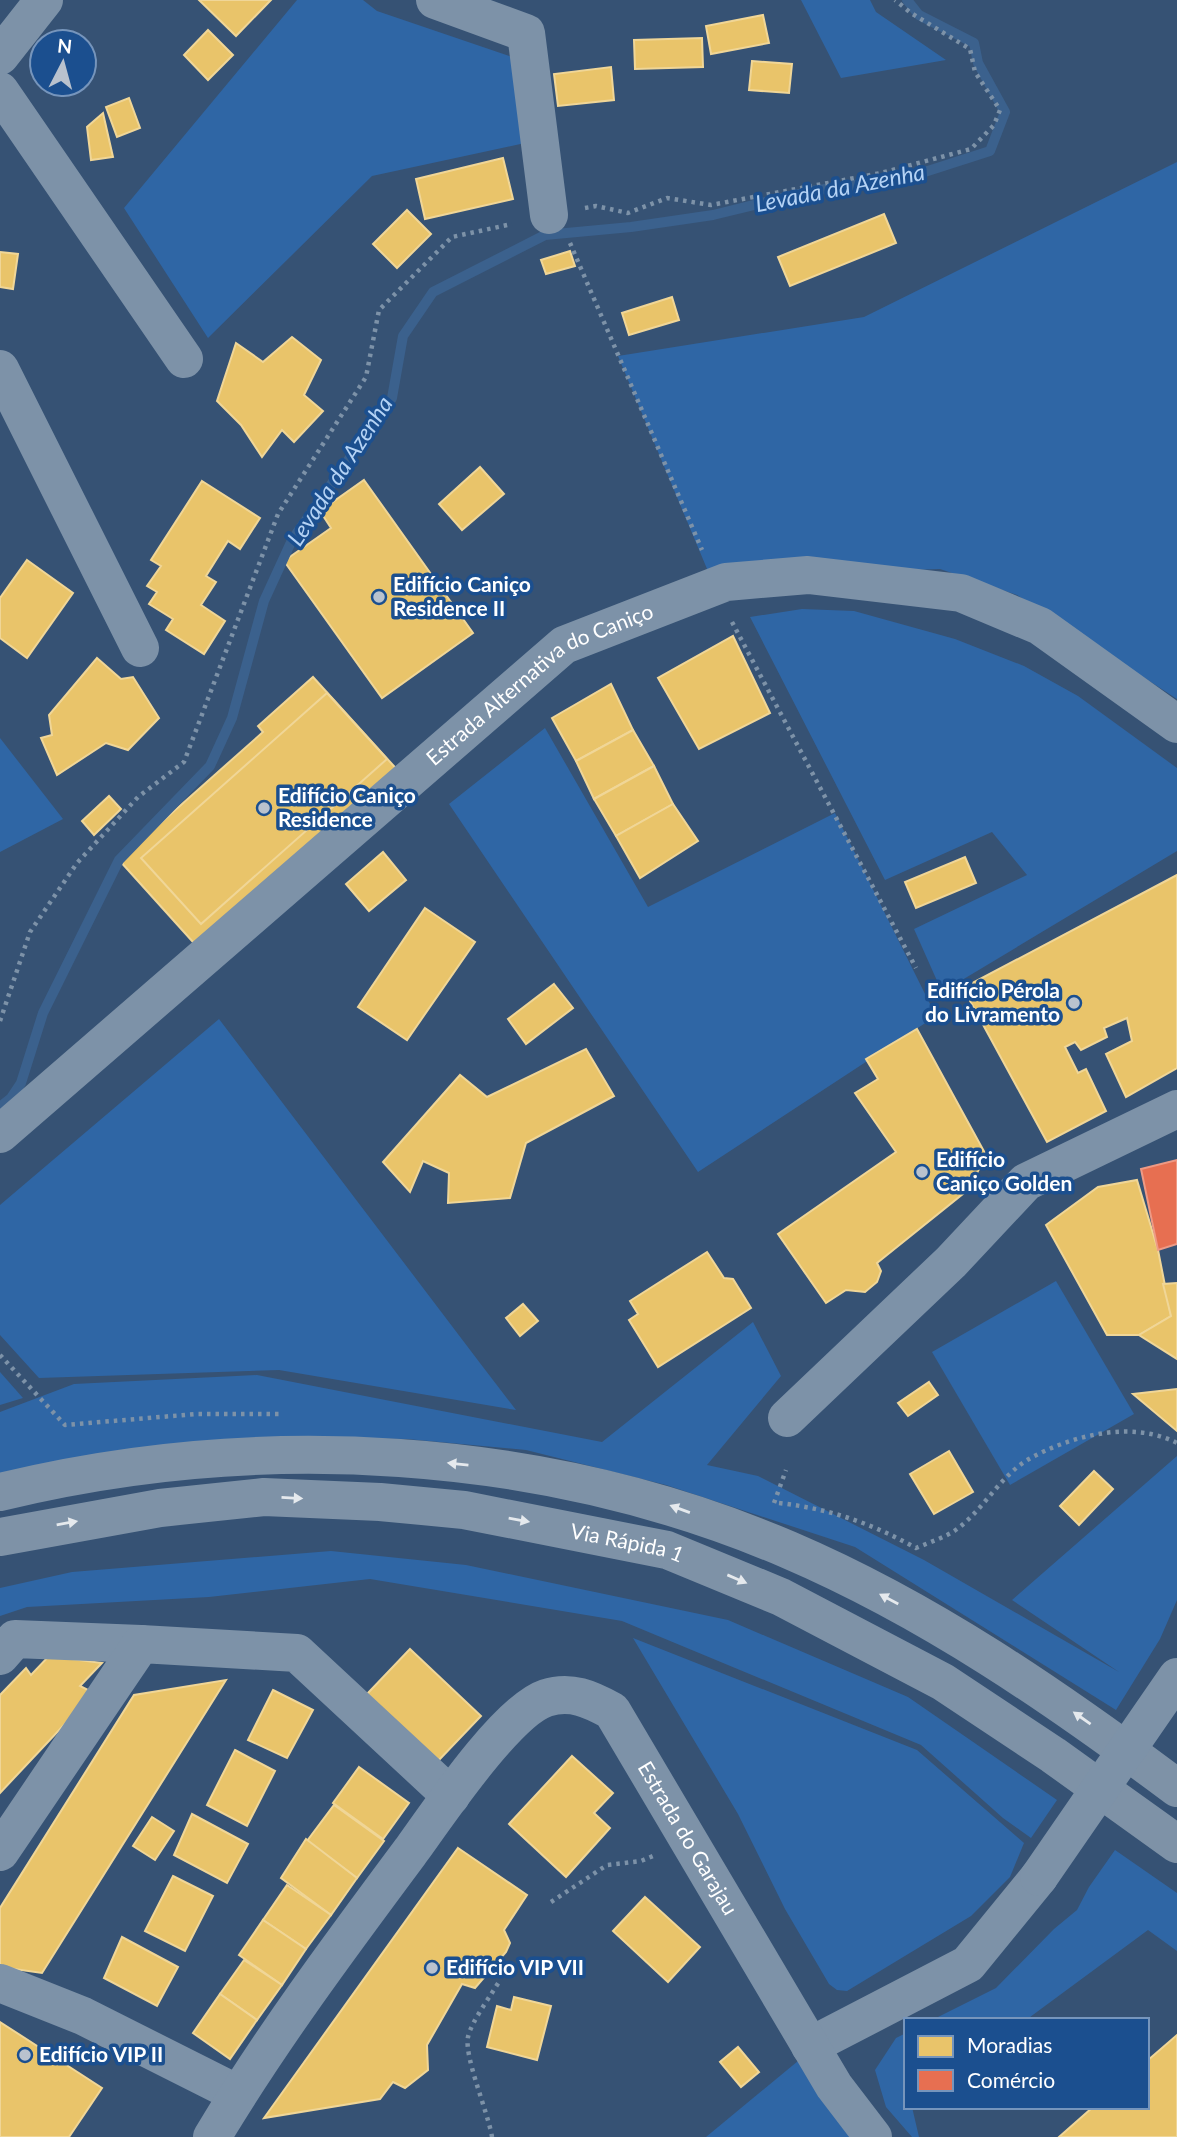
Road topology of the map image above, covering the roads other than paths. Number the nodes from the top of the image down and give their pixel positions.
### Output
1 (44, 0) edge
2 (435, 0) edge
3 (0, 56) edge
4 (0, 91) edge
5 (553, 214) road end
6 (184, 359) dead end
7 (0, 369) edge
8 (140, 648) dead end
9 (1177, 724) edge
10 (1177, 1109) edge
11 (0, 1134) edge
12 (787, 1419) dead end
13 (0, 1492) edge
14 (0, 1537) edge
15 (141, 1644) junction
16 (0, 1656) edge
17 (1177, 1677) edge
18 (1177, 1787) edge
19 (451, 1796) junction
20 (1177, 1844) edge
21 (0, 1852) edge
22 (0, 1983) edge
23 (810, 2046) junction
24 (238, 2094) junction
25 (212, 2137) edge
26 (873, 2137) edge

1 - 3 street
2 - 5 street
4 - 6 street
7 - 8 street
9 - 11 street, Estrada Alternativa do Caniço
10 - 12 street
18 -> 13 highway
14 -> 20 highway, Via Rápida 1
15 - 16 street
15 - 19 street
15 - 21 street
17 - 23 street, bridge
19 - 23 street, Estrada do Garajau
19 - 24 street, Estrada do Garajau
22 - 24 street
23 - 26 street, Estrada do Garajau
24 - 25 street, Estrada do Garajau

